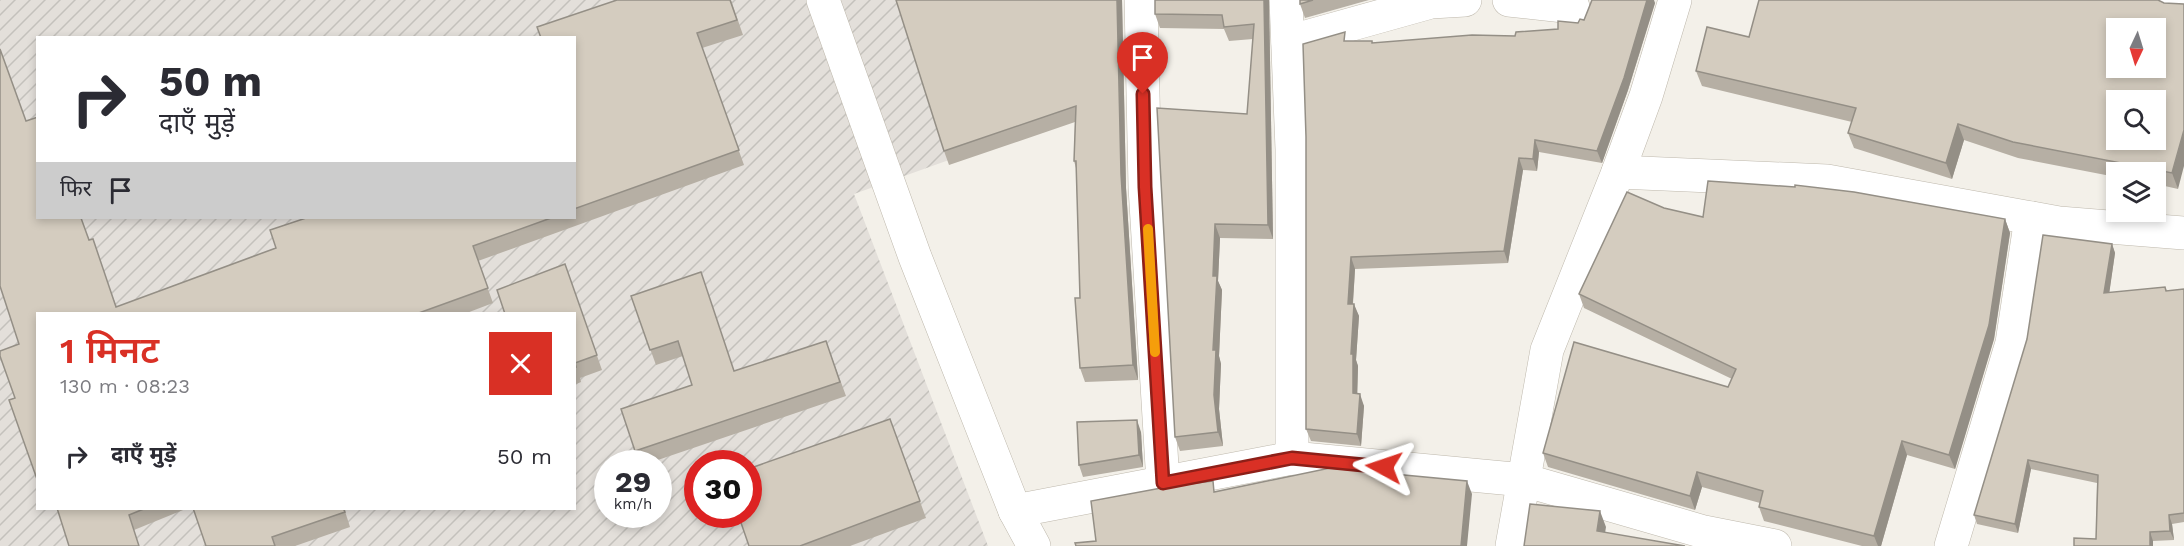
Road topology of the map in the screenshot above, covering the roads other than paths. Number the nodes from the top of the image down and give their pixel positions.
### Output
1 (823, 0) edge
2 (1141, 0) edge
3 (1286, 0) edge
4 (1465, 0) edge
5 (1509, 0) edge
6 (1675, 0) edge
7 (2173, 0) edge
8 (1419, 2) edge
9 (2184, 2) edge
10 (1573, 8) dead end
11 (1288, 42) junction
12 (1618, 172) junction
13 (2031, 218) junction
14 (2184, 233) edge
15 (1292, 458) junction
16 (1524, 480) junction
17 (1163, 483) junction
18 (1015, 511) junction
19 (1034, 546) edge
20 (1512, 546) edge
21 (1775, 546) edge
22 (1951, 546) edge

1 - 18 street
2 - 17 street
3 - 11 street
4 - 8 street
5 - 10 street
6 - 12 street
7 - 9 street
8 - 11 street
11 - 15 street
12 - 13 street
12 - 16 street
13 - 14 street
13 - 22 street
15 - 16 street
15 - 17 street
16 - 20 street
16 - 21 street
17 - 18 street
18 - 19 street

